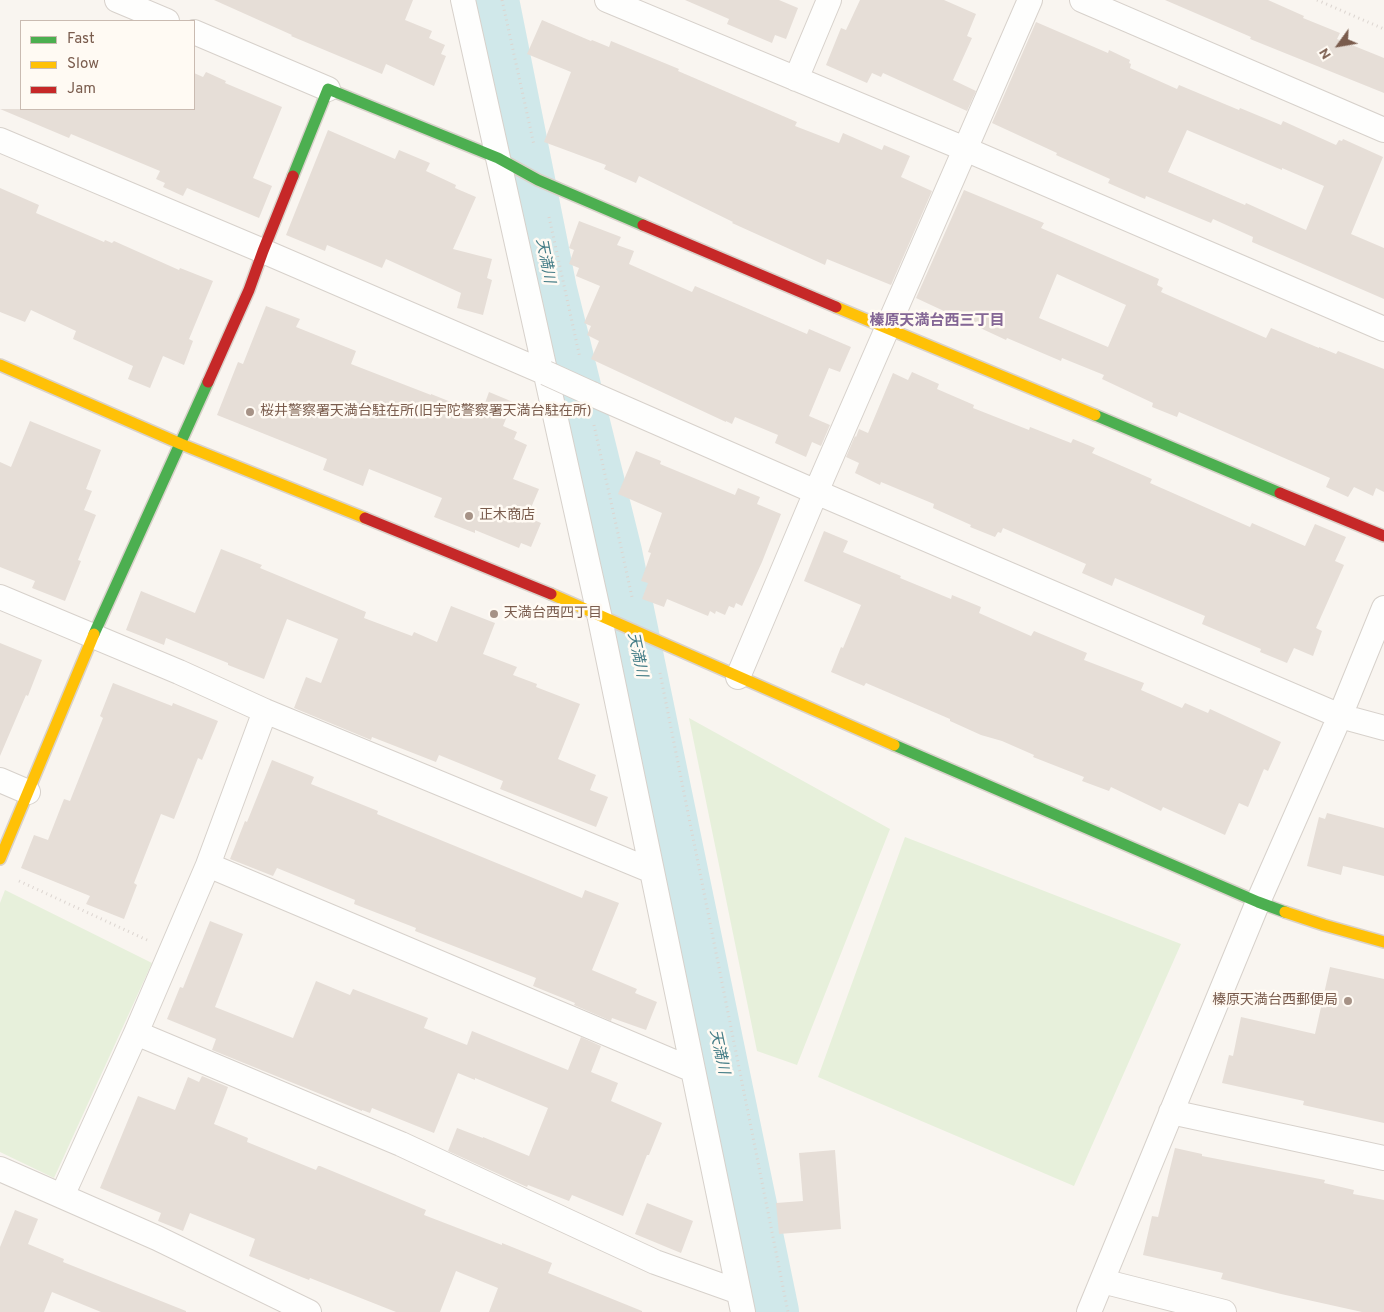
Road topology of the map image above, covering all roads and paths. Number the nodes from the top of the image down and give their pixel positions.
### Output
1 (117, 0) edge
2 (463, 0) edge
3 (502, 0) edge
4 (829, 0) edge
5 (1030, 0) edge
6 (1082, 0) edge
7 (1317, 0) edge
8 (620, 3) edge
9 (165, 20) edge
10 (1384, 29) edge
11 (195, 32) edge
12 (796, 79) junction
13 (328, 89) junction
14 (1384, 130) edge
15 (0, 140) edge
16 (534, 146) dead end
17 (965, 149) junction
18 (498, 158) junction
19 (548, 214) dead end
20 (263, 251) junction
21 (887, 328) junction
22 (1384, 329) edge
23 (580, 360) dead end
24 (0, 364) edge
25 (546, 373) junction
26 (593, 418) dead end
27 (182, 444) junction
28 (816, 492) junction
29 (1384, 536) edge
30 (0, 597) edge
31 (1384, 608) edge
32 (599, 614) junction
33 (639, 632) junction
34 (93, 636) junction
35 (653, 638) junction
36 (738, 677) junction
37 (265, 710) junction
38 (1340, 716) junction
39 (1384, 728) edge
40 (0, 780) edge
41 (28, 792) junction
42 (0, 859) edge
43 (208, 865) junction
44 (652, 871) junction
45 (18, 881) dead end
46 (1258, 902) junction
47 (1384, 942) edge
48 (171, 950) junction
49 (136, 1032) junction
50 (693, 1070) junction
51 (1172, 1112) junction
52 (1384, 1158) edge
53 (0, 1169) edge
54 (62, 1196) junction
55 (1102, 1281) junction
56 (741, 1302) edge
57 (309, 1312) edge
58 (788, 1312) edge
59 (1089, 1312) edge
60 (1224, 1312) edge

1 - 9 street
2 - 18 street
3 - 16 path
4 - 12 street
5 - 17 street
6 - 14 street
7 - 10 path
8 - 12 street
11 - 13 street
12 - 17 street
13 - 18 street
13 - 20 street
15 - 20 street
17 - 21 street
17 - 22 street
18 - 21 street
18 - 25 street
19 - 23 path
20 - 25 street
20 - 27 street
21 - 28 street
21 - 29 street
24 - 27 street
25 - 28 street, bridge
25 - 32 street
26 - 33 path
27 - 32 street
27 - 34 street
28 - 36 street
28 - 38 street
30 - 34 street
31 - 38 street
32 - 33 street
32 - 44 street
33 - 35 street
34 - 37 street
34 - 41 street
35 - 36 street
35 - 58 path
36 - 46 street
37 - 43 street
37 - 44 street
38 - 39 street
38 - 46 street
40 - 41 street
41 - 42 street
43 - 48 street
43 - 50 street
44 - 50 street
45 - 48 path
46 - 47 street
46 - 51 street
48 - 49 street
49 - 54 street
49 - 56 street
50 - 56 street
51 - 52 street
51 - 55 street
53 - 54 street
54 - 57 street
55 - 59 street
55 - 60 street

